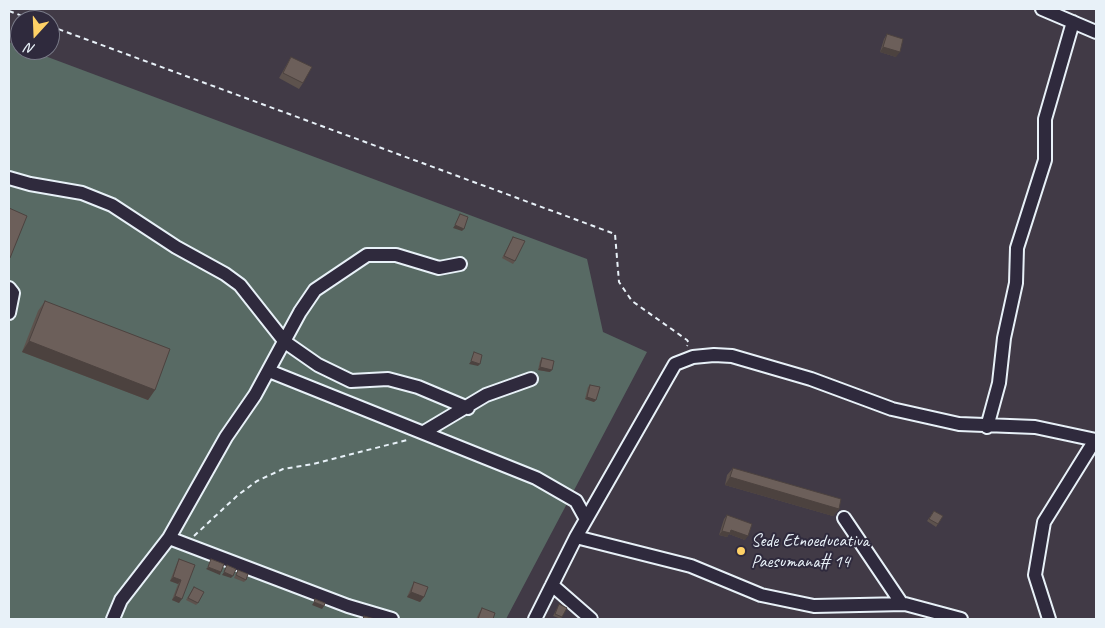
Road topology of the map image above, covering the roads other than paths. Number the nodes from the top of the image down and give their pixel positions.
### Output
1 (1042, 9) edge
2 (1073, 22) junction
3 (1096, 32) edge
4 (9, 178) edge
5 (460, 264) dead end
6 (9, 288) edge
7 (9, 313) edge
8 (285, 342) junction
9 (269, 371) junction
10 (531, 379) dead end
11 (468, 408) junction
12 (987, 427) junction
13 (424, 432) junction
14 (1096, 440) edge
15 (844, 518) dead end
16 (586, 520) junction
17 (576, 537) junction
18 (169, 538) junction
19 (552, 585) junction
20 (902, 604) junction
21 (113, 619) edge
22 (392, 619) edge
23 (535, 619) edge
24 (591, 619) edge
25 (961, 619) edge
26 (1049, 619) edge

1 - 2 street
2 - 3 street
2 - 12 street
4 - 8 street
5 - 8 street
6 - 7 street
8 - 9 street
8 - 11 street
9 - 13 street
9 - 18 street
10 - 11 street
11 - 13 street
12 - 14 street
12 - 16 street
13 - 16 street
14 - 26 street
15 - 20 street
16 - 17 street
17 - 19 street
17 - 20 street
18 - 21 street
18 - 22 street
19 - 23 street
19 - 24 street
20 - 25 street

